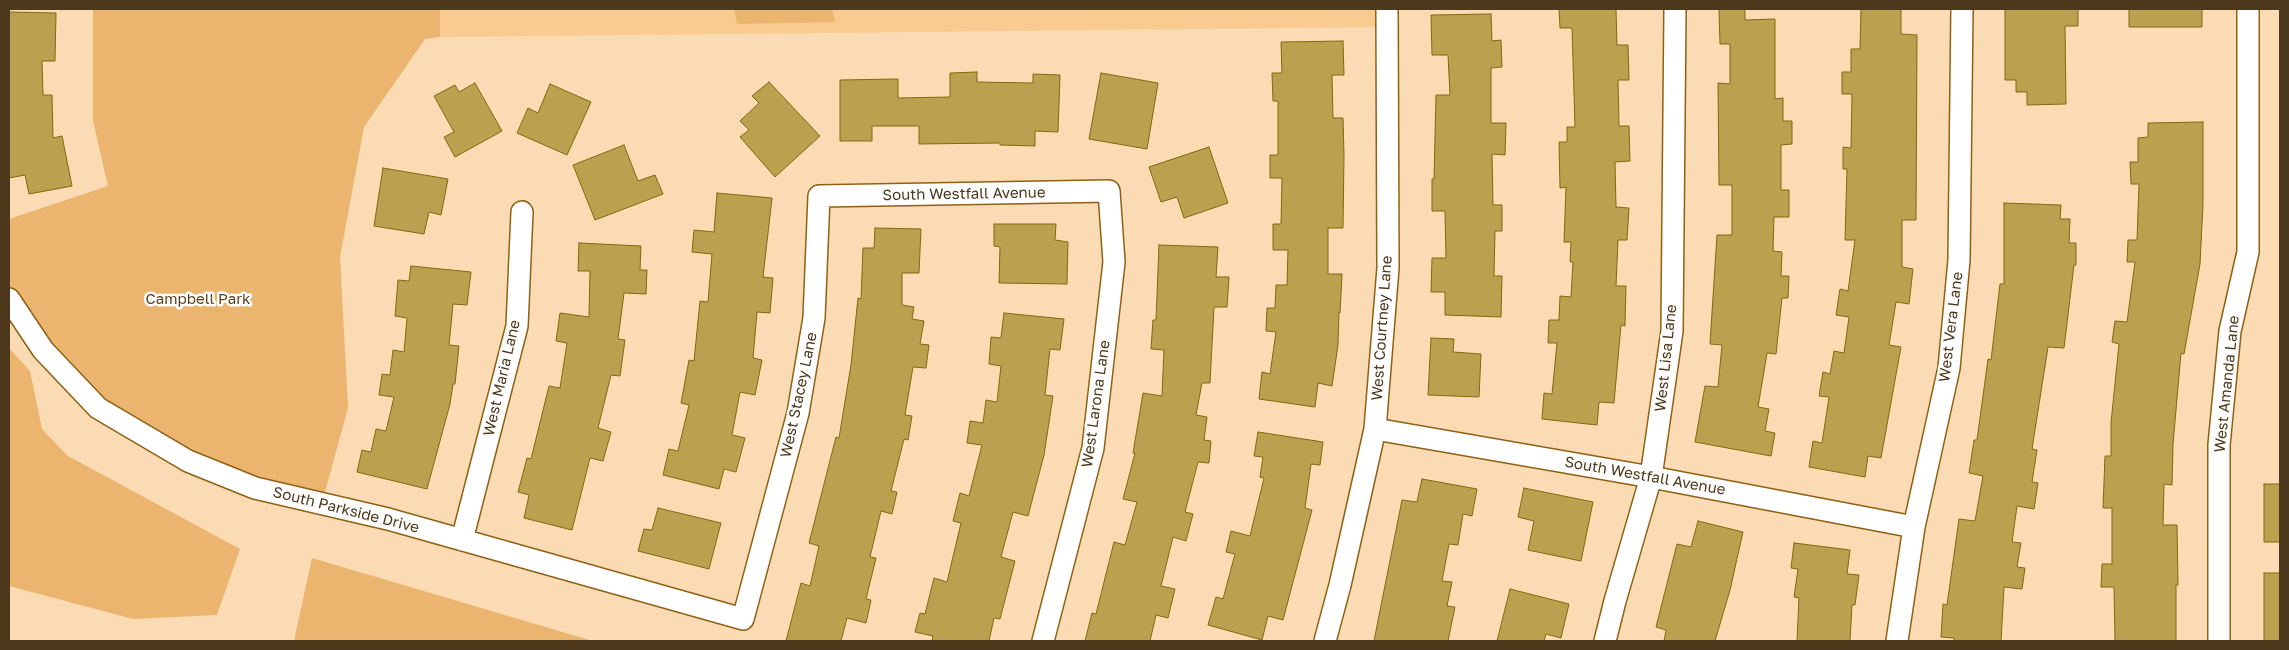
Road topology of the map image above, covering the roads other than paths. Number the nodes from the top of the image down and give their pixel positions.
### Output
1 (1387, 9) edge
2 (1675, 9) edge
3 (1962, 9) edge
4 (2248, 9) edge
5 (1109, 191) joint
6 (819, 196) joint
7 (522, 212) dead end
8 (9, 299) edge
9 (1375, 429) junction
10 (1651, 476) junction
11 (1914, 527) junction
12 (462, 540) junction
13 (743, 620) joint
14 (1043, 641) edge
15 (1324, 641) edge
16 (1605, 641) edge
17 (1897, 641) edge
18 (2220, 641) edge

1 - 9 street, West Courtney Lane
2 - 10 street, West Lisa Lane
3 - 11 street, West Vera Lane
4 - 18 street, West Amanda Lane
5 - 6 street, South Westfall Avenue
5 - 14 street, West Larona Lane
6 - 13 street, West Stacey Lane
7 - 12 street, West Maria Lane
8 - 12 street, South Parkside Drive
9 - 10 street, South Westfall Avenue
9 - 15 street, West Courtney Lane
10 - 11 street, South Westfall Avenue
10 - 16 street, West Lisa Lane
11 - 17 street, West Vera Lane
12 - 13 street, South Parkside Drive

